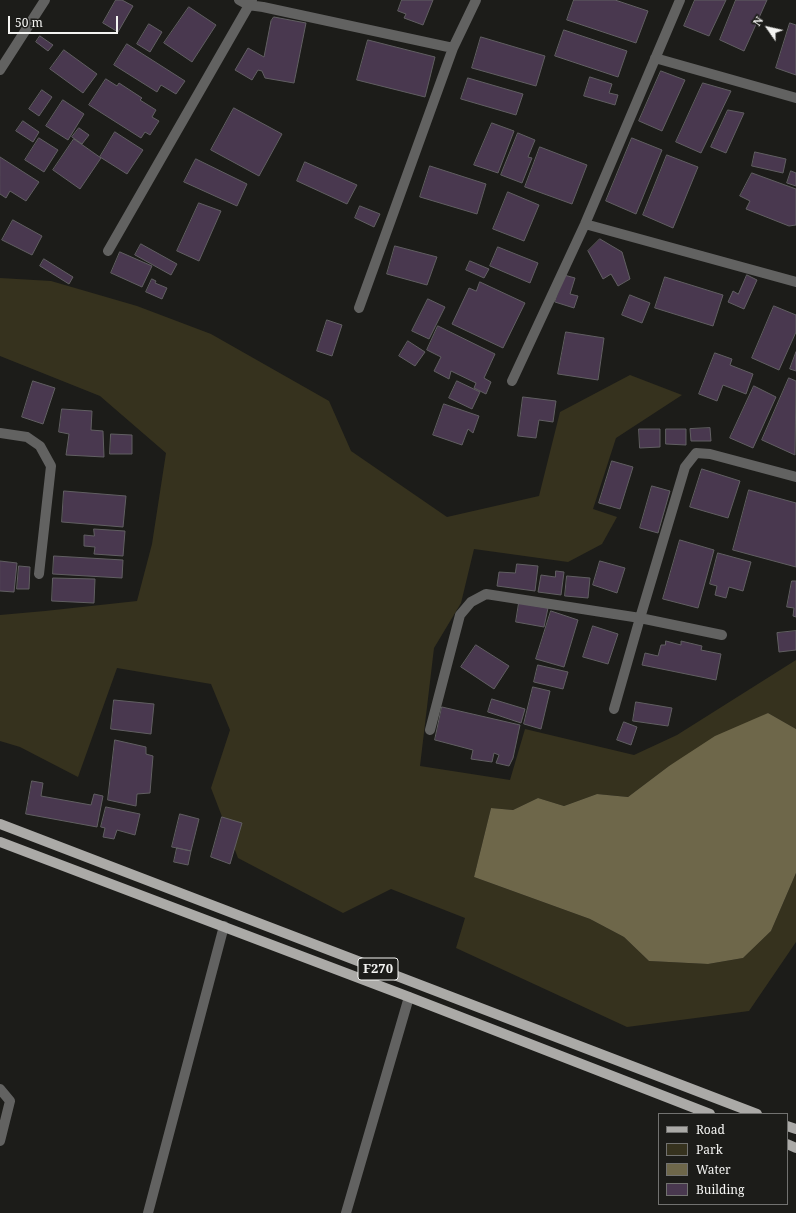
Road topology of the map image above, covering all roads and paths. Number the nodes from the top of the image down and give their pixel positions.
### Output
1 (45, 0) edge
2 (476, 0) edge
3 (680, 0) edge
4 (246, 2) edge
5 (454, 48) junction
6 (655, 58) junction
7 (0, 70) edge
8 (796, 98) edge
9 (585, 224) junction
10 (108, 251) dead end
11 (796, 282) edge
12 (359, 308) dead end
13 (512, 381) dead end
14 (0, 433) edge
15 (796, 477) edge
16 (39, 574) dead end
17 (640, 618) junction
18 (722, 635) dead end
19 (614, 709) dead end
20 (430, 730) dead end
21 (0, 824) edge
22 (0, 842) edge
23 (224, 926) junction
24 (409, 997) junction
25 (0, 1089) edge
26 (707, 1113) edge
27 (753, 1113) edge
28 (0, 1141) edge
29 (148, 1213) edge
30 (346, 1213) edge

1 - 7 street
2 - 5 street
3 - 6 street
4 - 5 street
4 - 10 street
5 - 12 street
6 - 8 street
6 - 9 street
9 - 11 street
9 - 13 street
14 - 16 street
15 - 17 street
17 - 18 street
17 - 19 street
17 - 20 street
21 - 27 main road, F270
22 - 23 main road, F270
23 - 24 main road, F270
23 - 29 street
24 - 26 main road, F270
24 - 30 street
25 - 28 street

